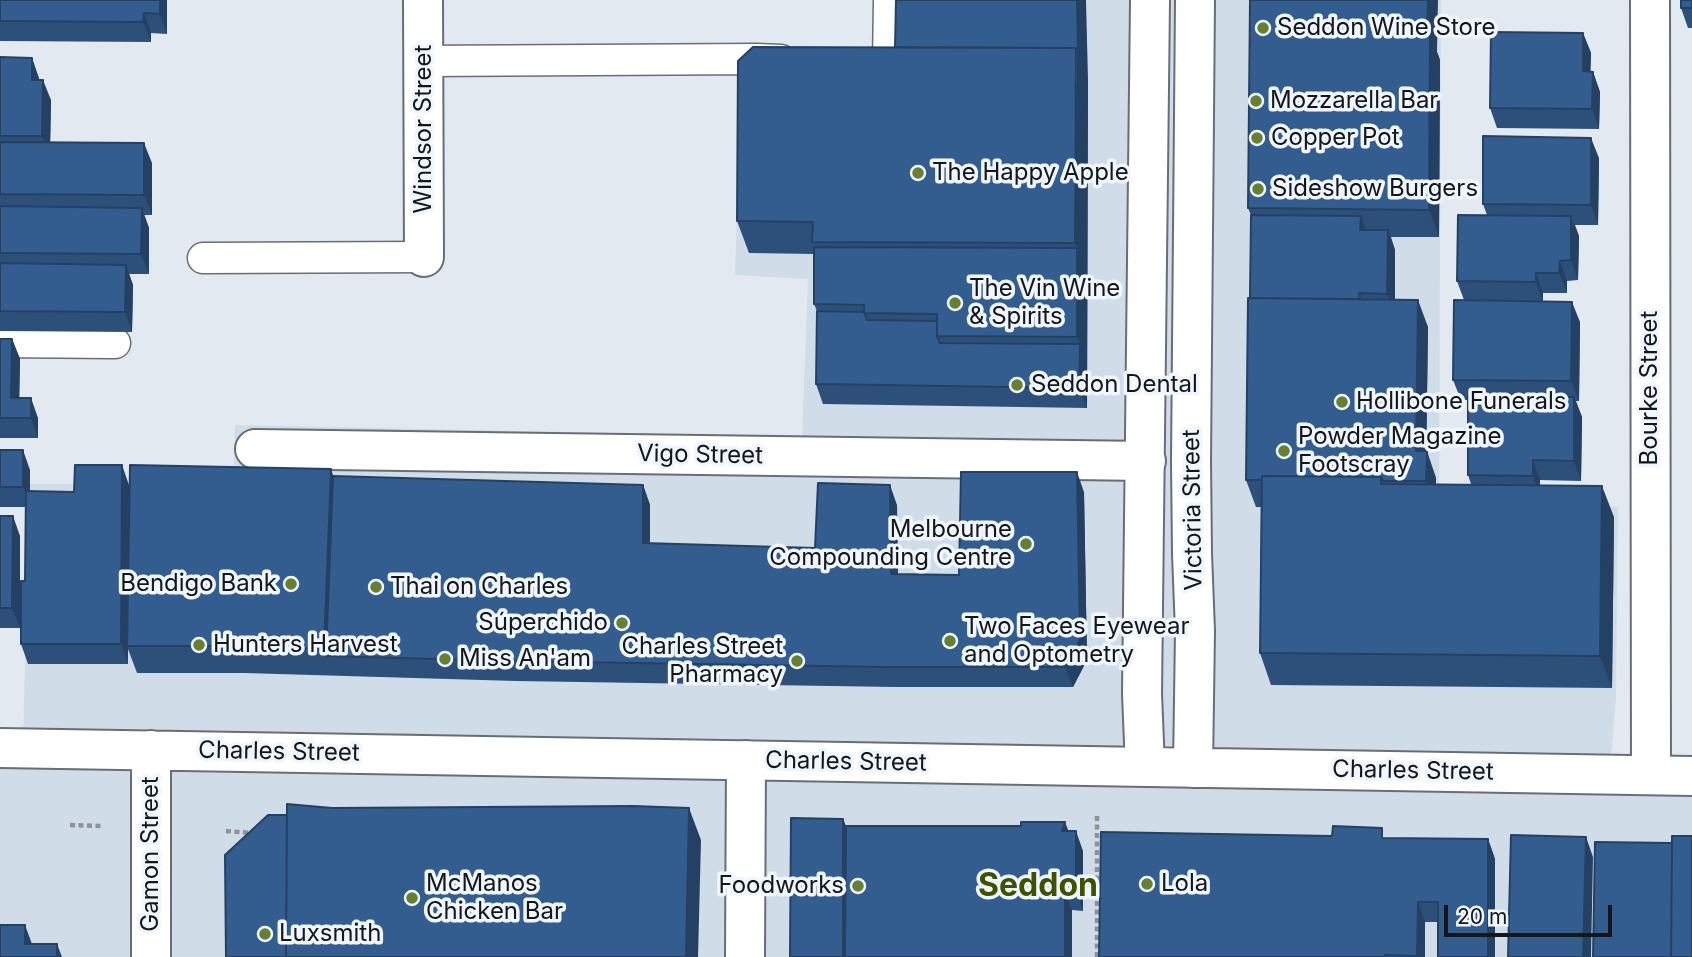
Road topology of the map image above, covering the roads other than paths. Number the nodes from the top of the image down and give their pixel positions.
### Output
1 (423, 0) edge
2 (889, 0) edge
3 (1150, 0) edge
4 (1195, 0) edge
5 (1650, 0) edge
6 (423, 61) junction
7 (424, 257) joint
8 (203, 258) dead end
9 (0, 342) edge
10 (115, 343) dead end
11 (255, 449) dead end
12 (1146, 461) junction
13 (1191, 462) junction
14 (0, 748) edge
15 (151, 750) junction
16 (746, 760) junction
17 (1145, 767) junction
18 (1193, 768) junction
19 (1651, 775) junction
20 (1692, 776) edge
21 (151, 957) edge
22 (745, 957) edge

1 - 6 street, Windsor Street
2 - 6 lane
3 - 12 street, Victoria Street
4 - 13 street, Victoria Street
5 - 19 street, Bourke Street
6 - 7 street, Windsor Street
7 - 8 lane
9 - 10 lane
11 - 12 street, Vigo Street
12 - 13 street, Vigo Street
12 - 17 street, Victoria Street
13 - 18 street, Victoria Street
14 - 15 street, Charles Street
15 - 16 street, Charles Street
15 - 21 street, Gamon Street
16 - 17 street, Charles Street
16 - 22 street
17 - 18 street, Charles Street
18 - 19 street, Charles Street
19 - 20 street, Charles Street

